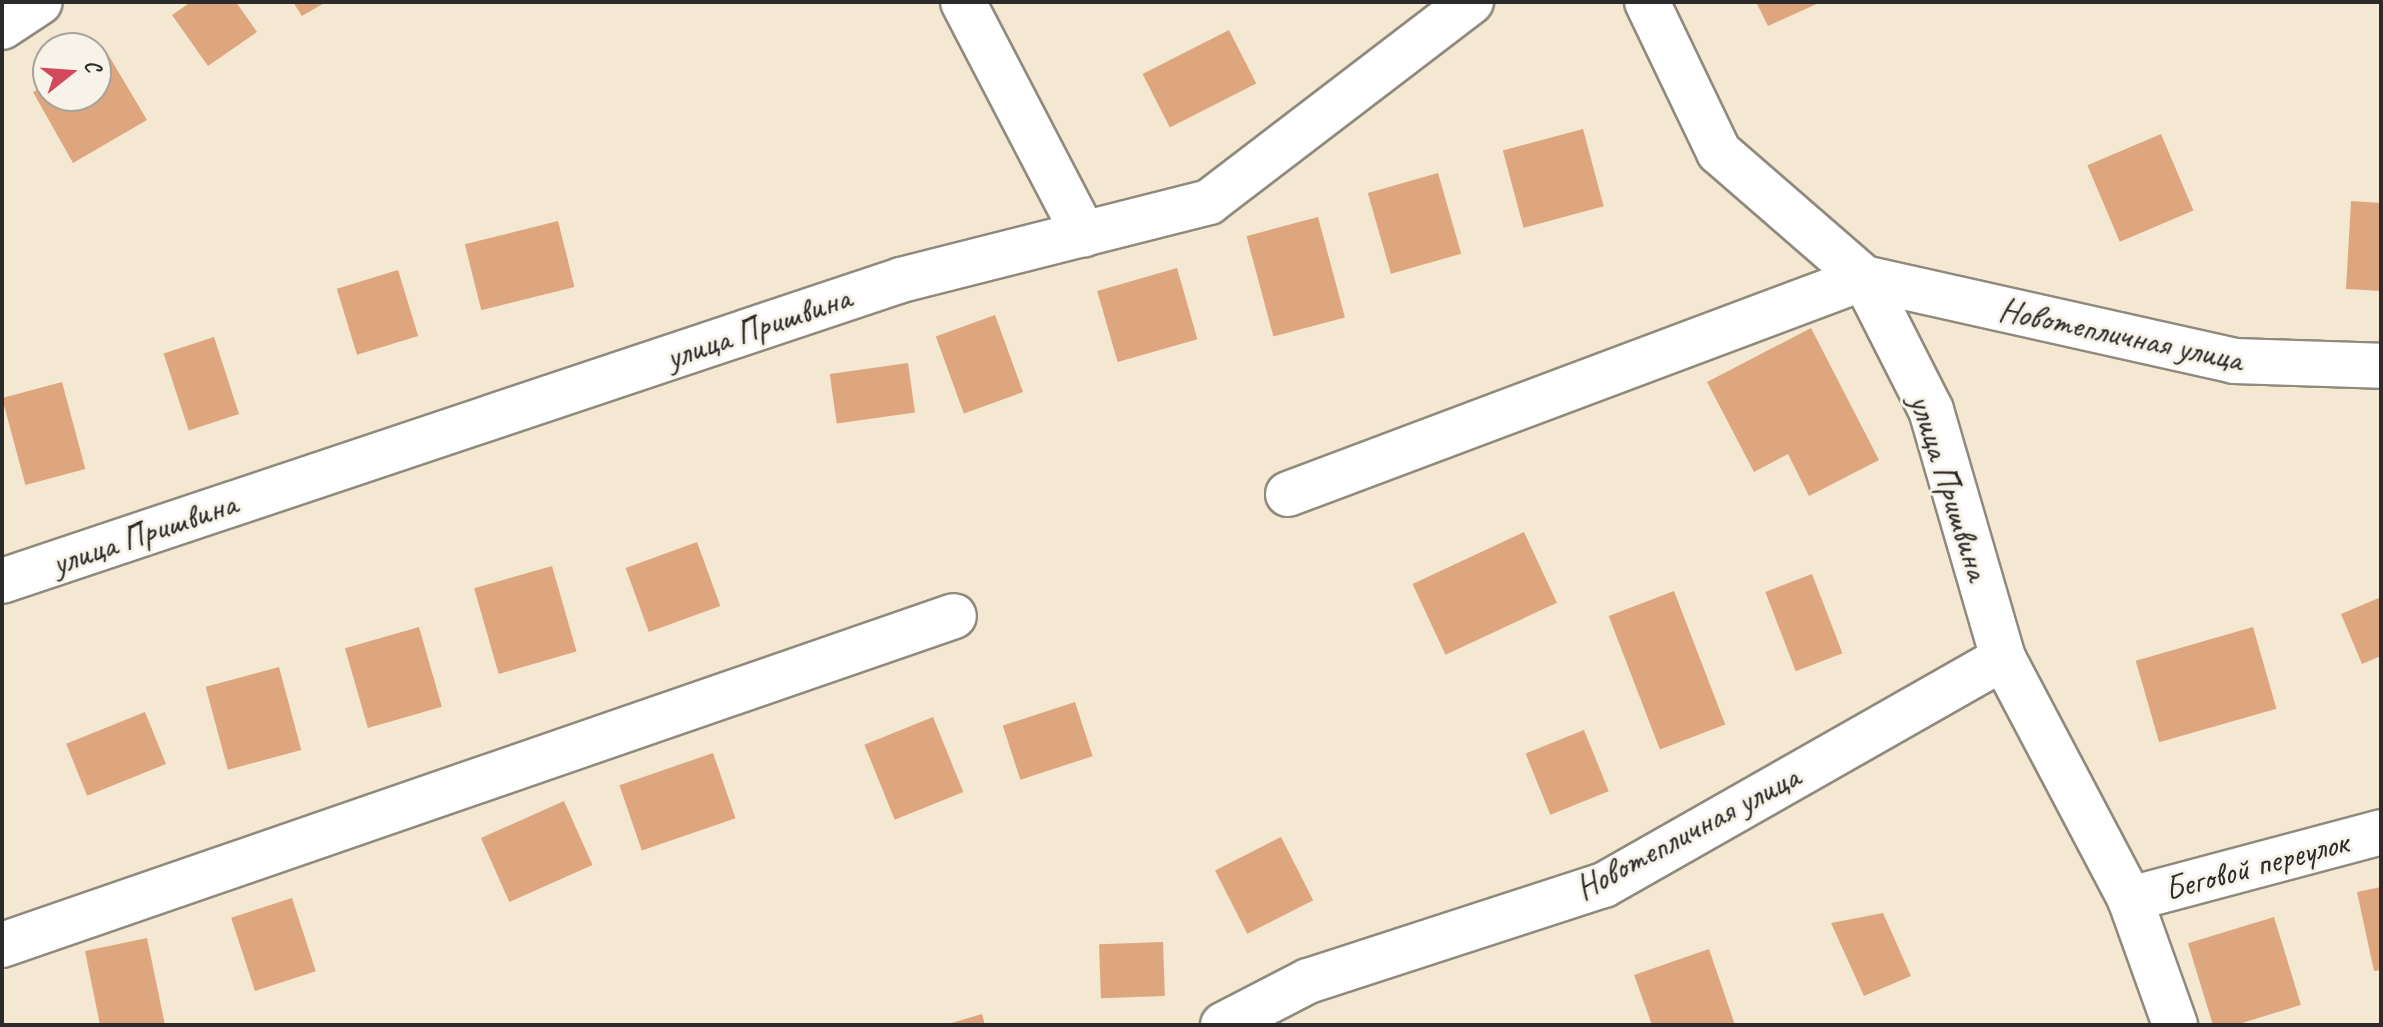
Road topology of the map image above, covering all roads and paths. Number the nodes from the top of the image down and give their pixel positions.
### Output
1 (40, 2) edge
2 (963, 2) edge
3 (1471, 2) edge
4 (1647, 2) edge
5 (2, 27) edge
6 (1084, 234) junction
7 (1864, 278) junction
8 (2381, 366) edge
9 (1288, 494) dead end
10 (2, 581) edge
11 (954, 616) dead end
12 (2003, 658) junction
13 (2381, 832) edge
14 (2130, 899) junction
15 (2, 945) edge
16 (1223, 1025) edge
17 (2175, 1025) edge

1 - 5 street
2 - 6 street
3 - 6 street, улица Пришвина
4 - 7 street, улица Пришвина
6 - 10 street, улица Пришвина
7 - 8 street, Новотепличная улица
7 - 9 street
7 - 12 street, улица Пришвина
11 - 15 street
12 - 14 street, улица Пришвина
12 - 16 street, Новотепличная улица
13 - 14 street, Беговой переулок
14 - 17 street, улица Пришвина

